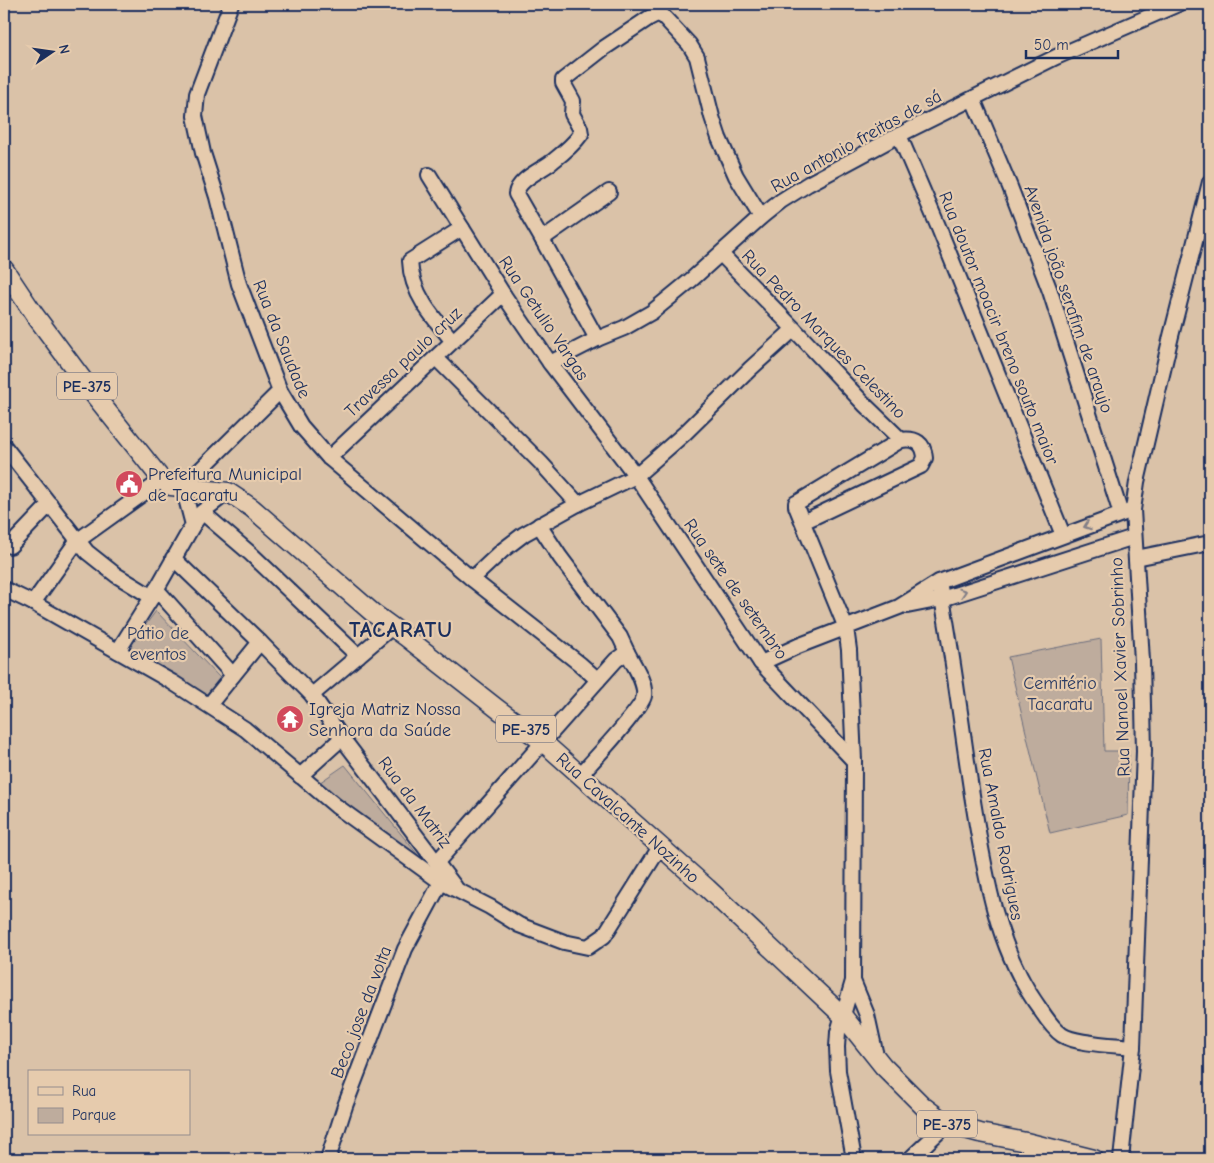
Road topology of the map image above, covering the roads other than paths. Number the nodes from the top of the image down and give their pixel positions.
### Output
1 (231, 4) edge
2 (1178, 4) edge
3 (973, 99) junction
4 (899, 135) junction
5 (429, 175) dead end
6 (1210, 182) edge
7 (609, 192) dead end
8 (761, 217) junction
9 (462, 228) junction
10 (542, 238) junction
11 (721, 254) junction
12 (4, 269) edge
13 (503, 294) junction
14 (794, 329) junction
15 (597, 340) junction
16 (453, 341) junction
17 (436, 358) junction
18 (550, 363) junction
19 (280, 391) junction
20 (901, 440) junction
21 (4, 446) edge
22 (329, 458) junction
23 (636, 476) junction
24 (162, 480) junction
25 (183, 487) junction
26 (228, 492) junction
27 (50, 504) junction
28 (578, 504) junction
29 (202, 512) junction
30 (1127, 512) junction
31 (801, 518) junction
32 (193, 525) junction
33 (540, 525) junction
34 (1063, 535) junction
35 (1134, 536) junction
36 (77, 541) junction
37 (1210, 543) edge
38 (6, 548) edge
39 (1032, 548) junction
40 (173, 558) junction
41 (1136, 558) junction
42 (1038, 568) junction
43 (472, 579) junction
44 (939, 582) junction
45 (4, 589) edge
46 (154, 593) junction
47 (942, 599) junction
48 (33, 603) junction
49 (899, 607) junction
50 (392, 627) junction
51 (846, 628) junction
52 (260, 642) junction
53 (118, 651) junction
54 (358, 656) junction
55 (622, 656) junction
56 (761, 663) junction
57 (233, 675) junction
58 (598, 680) junction
59 (312, 695) junction
60 (209, 705) junction
61 (342, 738) junction
62 (542, 742) junction
63 (854, 761) junction
64 (580, 775) junction
65 (300, 776) junction
66 (660, 847) junction
67 (437, 862) junction
68 (441, 882) junction
69 (456, 889) junction
70 (853, 981) junction
71 (843, 1016) junction
72 (1132, 1048) junction
73 (876, 1056) junction
74 (947, 1124) junction
75 (1026, 1142) junction
76 (328, 1159) edge
77 (854, 1159) edge
78 (910, 1159) edge
79 (1034, 1159) edge
80 (1094, 1159) edge
81 (1121, 1159) edge

1 - 19 street, Rua da Saudade
2 - 3 street, Rua antonio freitas de sá
3 - 4 street, Rua antonio freitas de sá
3 - 30 street, Avenida joão serafim de araujo
4 - 8 street, Rua antonio freitas de sá
4 - 34 street, Rua doutor moacir breno souto maior
5 - 9 street, Rua Getulio Vargas
6 - 30 street, Rua Nanoel Xavier Sobrinho
7 - 10 street
8 - 10 street
8 - 11 street, Rua antonio freitas de sá
9 - 13 street, Rua Getulio Vargas
9 - 16 street
10 - 15 street
11 - 14 street, Rua Pedro Marques Celestino
11 - 15 street, Rua antonio freitas de sá
12 - 24 main road, PE-375
13 - 16 street, Travessa paulo cruz
13 - 18 street, Rua Getulio Vargas
14 - 20 street, Rua Pedro Marques Celestino
14 - 23 street
15 - 18 street, Rua antonio freitas de sá
16 - 17 street, Travessa paulo cruz
17 - 22 street, Travessa paulo cruz
17 - 28 street
18 - 23 street, Rua Getulio Vargas
19 - 22 street, Rua da Saudade
19 - 25 street
20 - 31 street
20 - 31 street
21 - 27 street
22 - 43 street, Rua da Saudade
23 - 28 street
23 - 56 street, Rua sete de setembro
24 - 25 main road, PE-375
24 - 36 street
25 - 26 main road, Rua Cavalcante Nozinho / PE-375
25 - 32 street
26 - 29 street
26 - 50 main road, Rua Cavalcante Nozinho / PE-375
27 - 36 street
27 - 38 street
28 - 33 street
29 - 32 street
29 - 54 street
30 -> 34 street
30 - 35 street, Rua Nanoel Xavier Sobrinho
31 - 51 street
32 - 40 street
33 - 43 street
33 - 55 street
34 - 39 street
35 - 41 street, Rua Nanoel Xavier Sobrinho
35 - 42 street
36 - 46 street
36 - 48 street
37 - 41 street
39 - 42 street
39 - 44 street
40 - 46 street
40 - 52 street, Rua da Matriz
41 - 72 street, Rua Nanoel Xavier Sobrinho
47 -> 42 street
43 - 58 street, Rua da Saudade
44 - 47 street, Rua Amaldo Rodrigues
44 - 49 street
45 - 48 street
46 - 53 street
46 - 57 street
47 - 49 street
47 - 72 street, Rua Amaldo Rodrigues
48 - 53 street
49 - 51 street
50 - 54 street
50 - 62 main road, Rua Cavalcante Nozinho / PE-375
51 - 56 street
51 - 63 street
52 - 57 street
52 - 59 street, Rua da Matriz
53 - 60 street
54 - 59 street
55 - 58 street
55 - 64 street
56 - 63 street, Rua sete de setembro
57 - 60 street
58 - 62 street
59 - 61 street, Rua da Matriz
60 - 65 street
61 - 65 street
61 - 67 street, Rua da Matriz
62 - 64 main road, Rua Cavalcante Nozinho / PE-375
62 - 67 street
63 - 70 street
64 - 66 main road, Rua Cavalcante Nozinho / PE-375
65 - 68 street
66 - 69 street
66 - 71 main road, Rua Cavalcante Nozinho / PE-375
67 - 69 street, Rua da Matriz
68 - 69 street
68 - 76 street, Beco jose da volta
70 - 71 street
70 - 73 street
71 - 73 main road, PE-375
71 - 77 street
72 - 81 street, Rua Nanoel Xavier Sobrinho
73 - 74 main road, PE-375
74 - 75 main road, PE-375
74 - 78 street
75 - 79 street
75 - 80 main road, PE-375

